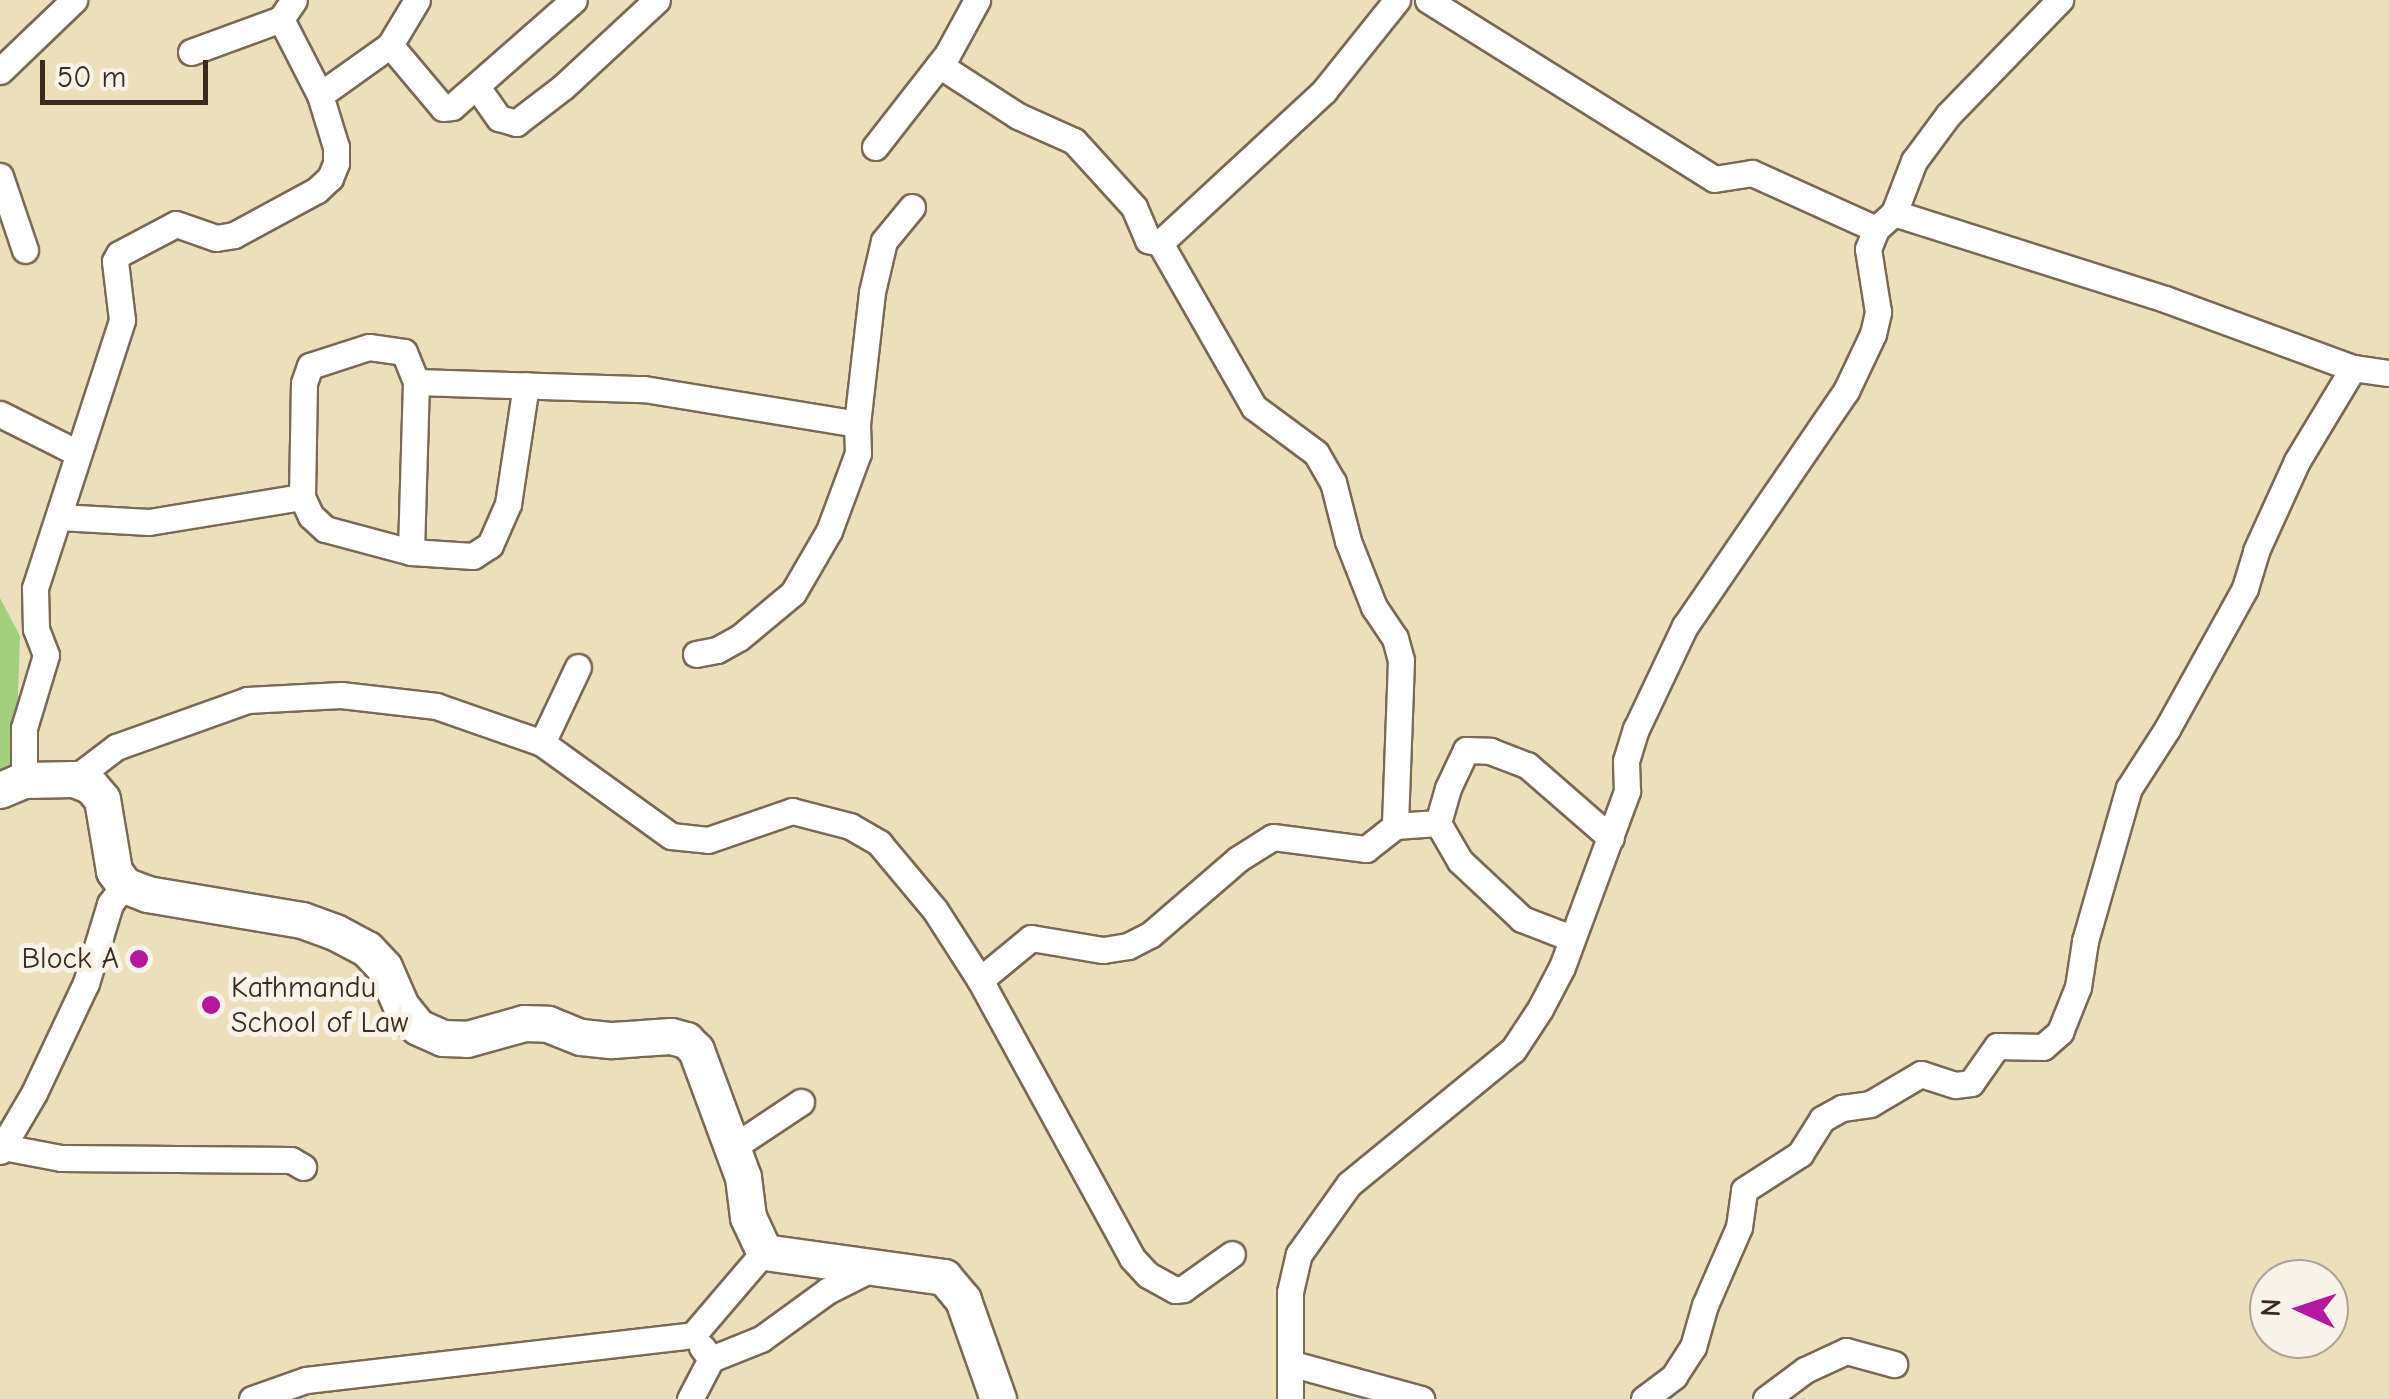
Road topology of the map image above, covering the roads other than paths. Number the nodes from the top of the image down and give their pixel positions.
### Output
1 (74, 0) edge
2 (418, 0) edge
3 (574, 0) edge
4 (657, 0) edge
5 (977, 0) edge
6 (1398, 0) edge
7 (1428, 0) edge
8 (2060, 0) edge
9 (288, 9) edge
10 (390, 45) junction
11 (191, 52) dead end
12 (939, 64) junction
13 (0, 71) edge
14 (476, 87) junction
15 (320, 95) junction
16 (876, 147) dead end
17 (0, 176) edge
18 (912, 207) dead end
19 (1885, 221) junction
20 (1160, 243) junction
21 (25, 250) dead end
22 (2353, 368) junction
23 (2389, 373) edge
24 (416, 382) junction
25 (526, 386) junction
26 (0, 414) edge
27 (857, 424) junction
28 (78, 453) junction
29 (302, 497) junction
30 (59, 517) junction
31 (412, 552) junction
32 (696, 654) dead end
33 (578, 667) dead end
34 (542, 742) junction
35 (74, 779) junction
36 (12, 785) edge
37 (1438, 823) junction
38 (1395, 826) junction
39 (1610, 838) junction
40 (124, 885) junction
41 (1571, 938) junction
42 (980, 980) junction
43 (801, 1102) dead end
44 (732, 1148) junction
45 (2, 1149) edge
46 (302, 1167) dead end
47 (764, 1252) junction
48 (1232, 1254) dead end
49 (871, 1269) junction
50 (694, 1335) junction
51 (711, 1359) junction
52 (1292, 1364) junction
53 (1894, 1364) dead end
54 (252, 1399) edge
55 (690, 1399) edge
56 (998, 1399) edge
57 (1290, 1399) edge
58 (1421, 1399) edge
59 (1644, 1399) edge
60 (1766, 1399) edge

1 - 13 street
2 - 10 street
3 - 14 street
4 - 14 street
5 - 12 street
6 - 20 street
7 - 19 street
8 - 19 street
9 - 11 street
9 - 15 street
10 - 14 street
10 - 15 street
12 - 16 street
12 - 20 street
15 - 28 street
17 - 21 street
18 - 27 street
19 - 22 street
19 - 39 street
20 - 38 street
22 - 23 street
22 - 59 street
24 - 25 street
24 - 29 street
24 - 31 street
25 - 27 street
25 - 31 street
26 - 28 street
27 - 32 street
28 - 30 street
29 - 30 street
29 - 31 street
30 - 36 street
33 - 34 street
34 - 35 street
34 - 42 street
35 - 36 street
35 - 40 street
37 - 38 street
37 - 39 street
37 - 41 street
38 - 42 street
39 - 41 street
40 - 44 street
40 - 45 street
41 - 52 street
42 - 48 street
43 - 44 street
44 - 47 street
45 - 46 street
47 - 49 street
47 - 50 street
49 - 51 street
49 - 56 street
50 - 51 street
50 - 54 street
51 - 55 street
52 - 57 street
52 - 58 street
53 - 60 street

